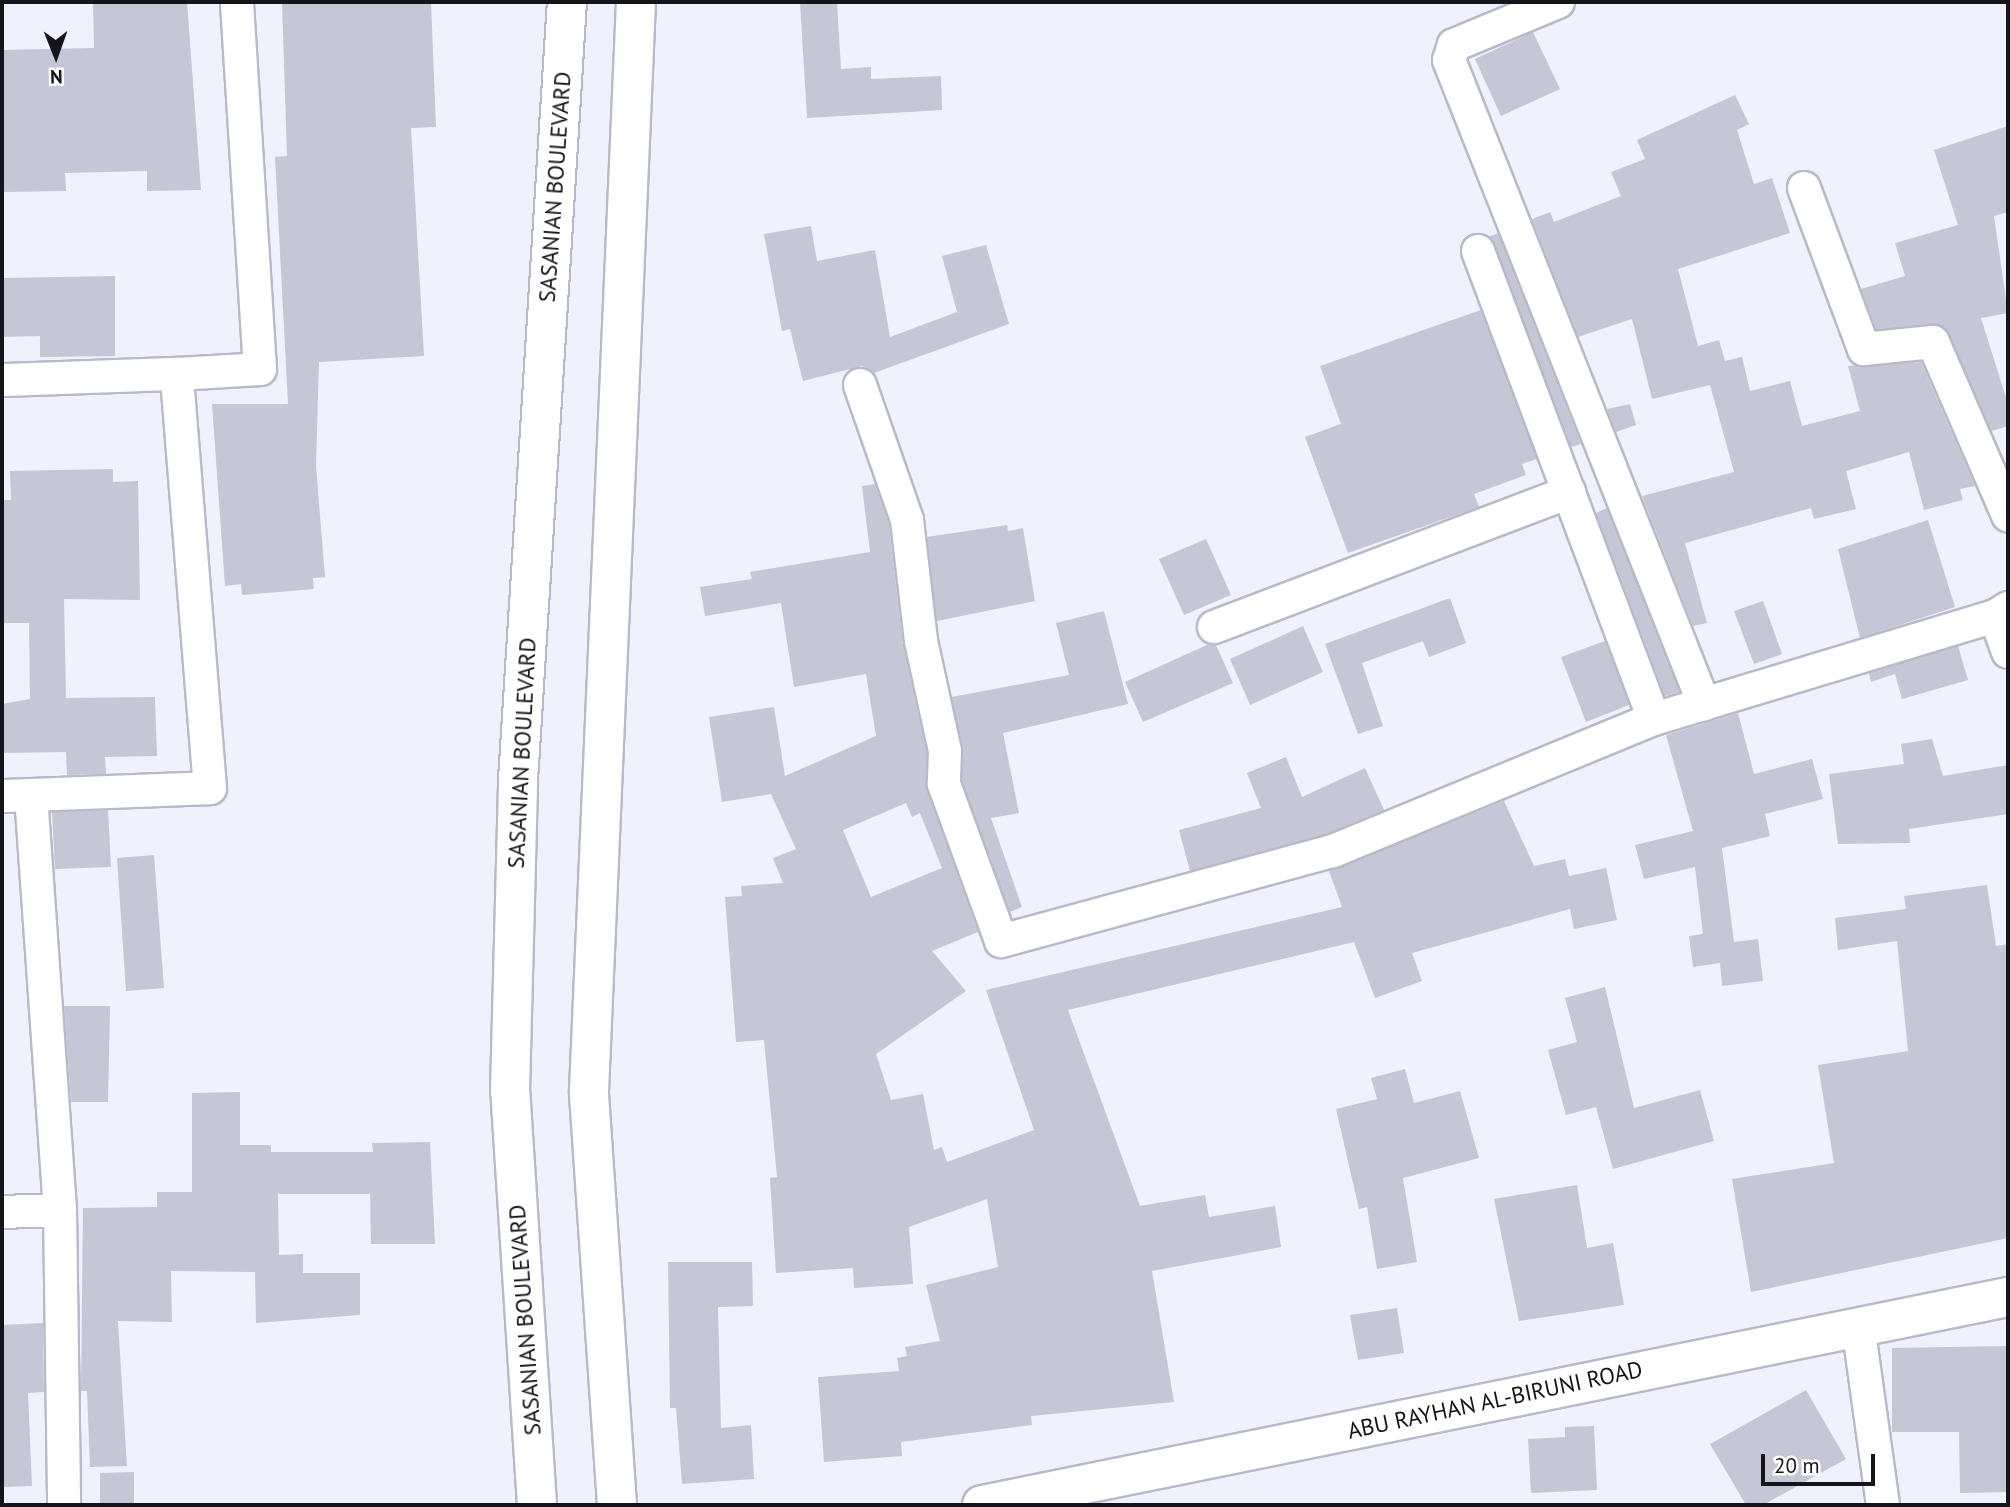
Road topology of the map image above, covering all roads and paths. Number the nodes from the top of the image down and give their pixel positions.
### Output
1 (237, 2) edge
2 (567, 2) edge
3 (636, 2) edge
4 (1558, 2) edge
5 (1804, 188) dead end
6 (1478, 251) dead end
7 (177, 374) junction
8 (2, 380) edge
9 (860, 385) dead end
10 (1569, 492) junction
11 (2008, 515) edge
12 (2002, 612) edge
13 (1214, 627) dead end
14 (2008, 652) edge
15 (1704, 704) junction
16 (1654, 719) junction
17 (17, 795) edge
18 (60, 1210) junction
19 (2, 1212) edge
20 (2008, 1297) edge
21 (1858, 1325) junction
22 (64, 1505) edge
23 (537, 1505) edge
24 (617, 1505) edge
25 (982, 1505) edge
26 (1883, 1505) edge

1 - 7 street
2 - 23 main road, SASANIAN BOULEVARD
3 - 24 main road
4 - 15 street
5 - 11 street
6 - 10 street
7 - 8 street
7 - 17 street
9 - 16 street
10 - 13 street
10 - 16 street
12 - 14 street
12 - 15 street
15 - 16 street
17 - 18 street
18 - 19 street
18 - 22 street
20 - 21 main road, ABU RAYHAN AL-BIRUNI ROAD
21 - 25 main road, ABU RAYHAN AL-BIRUNI ROAD
21 - 26 street

